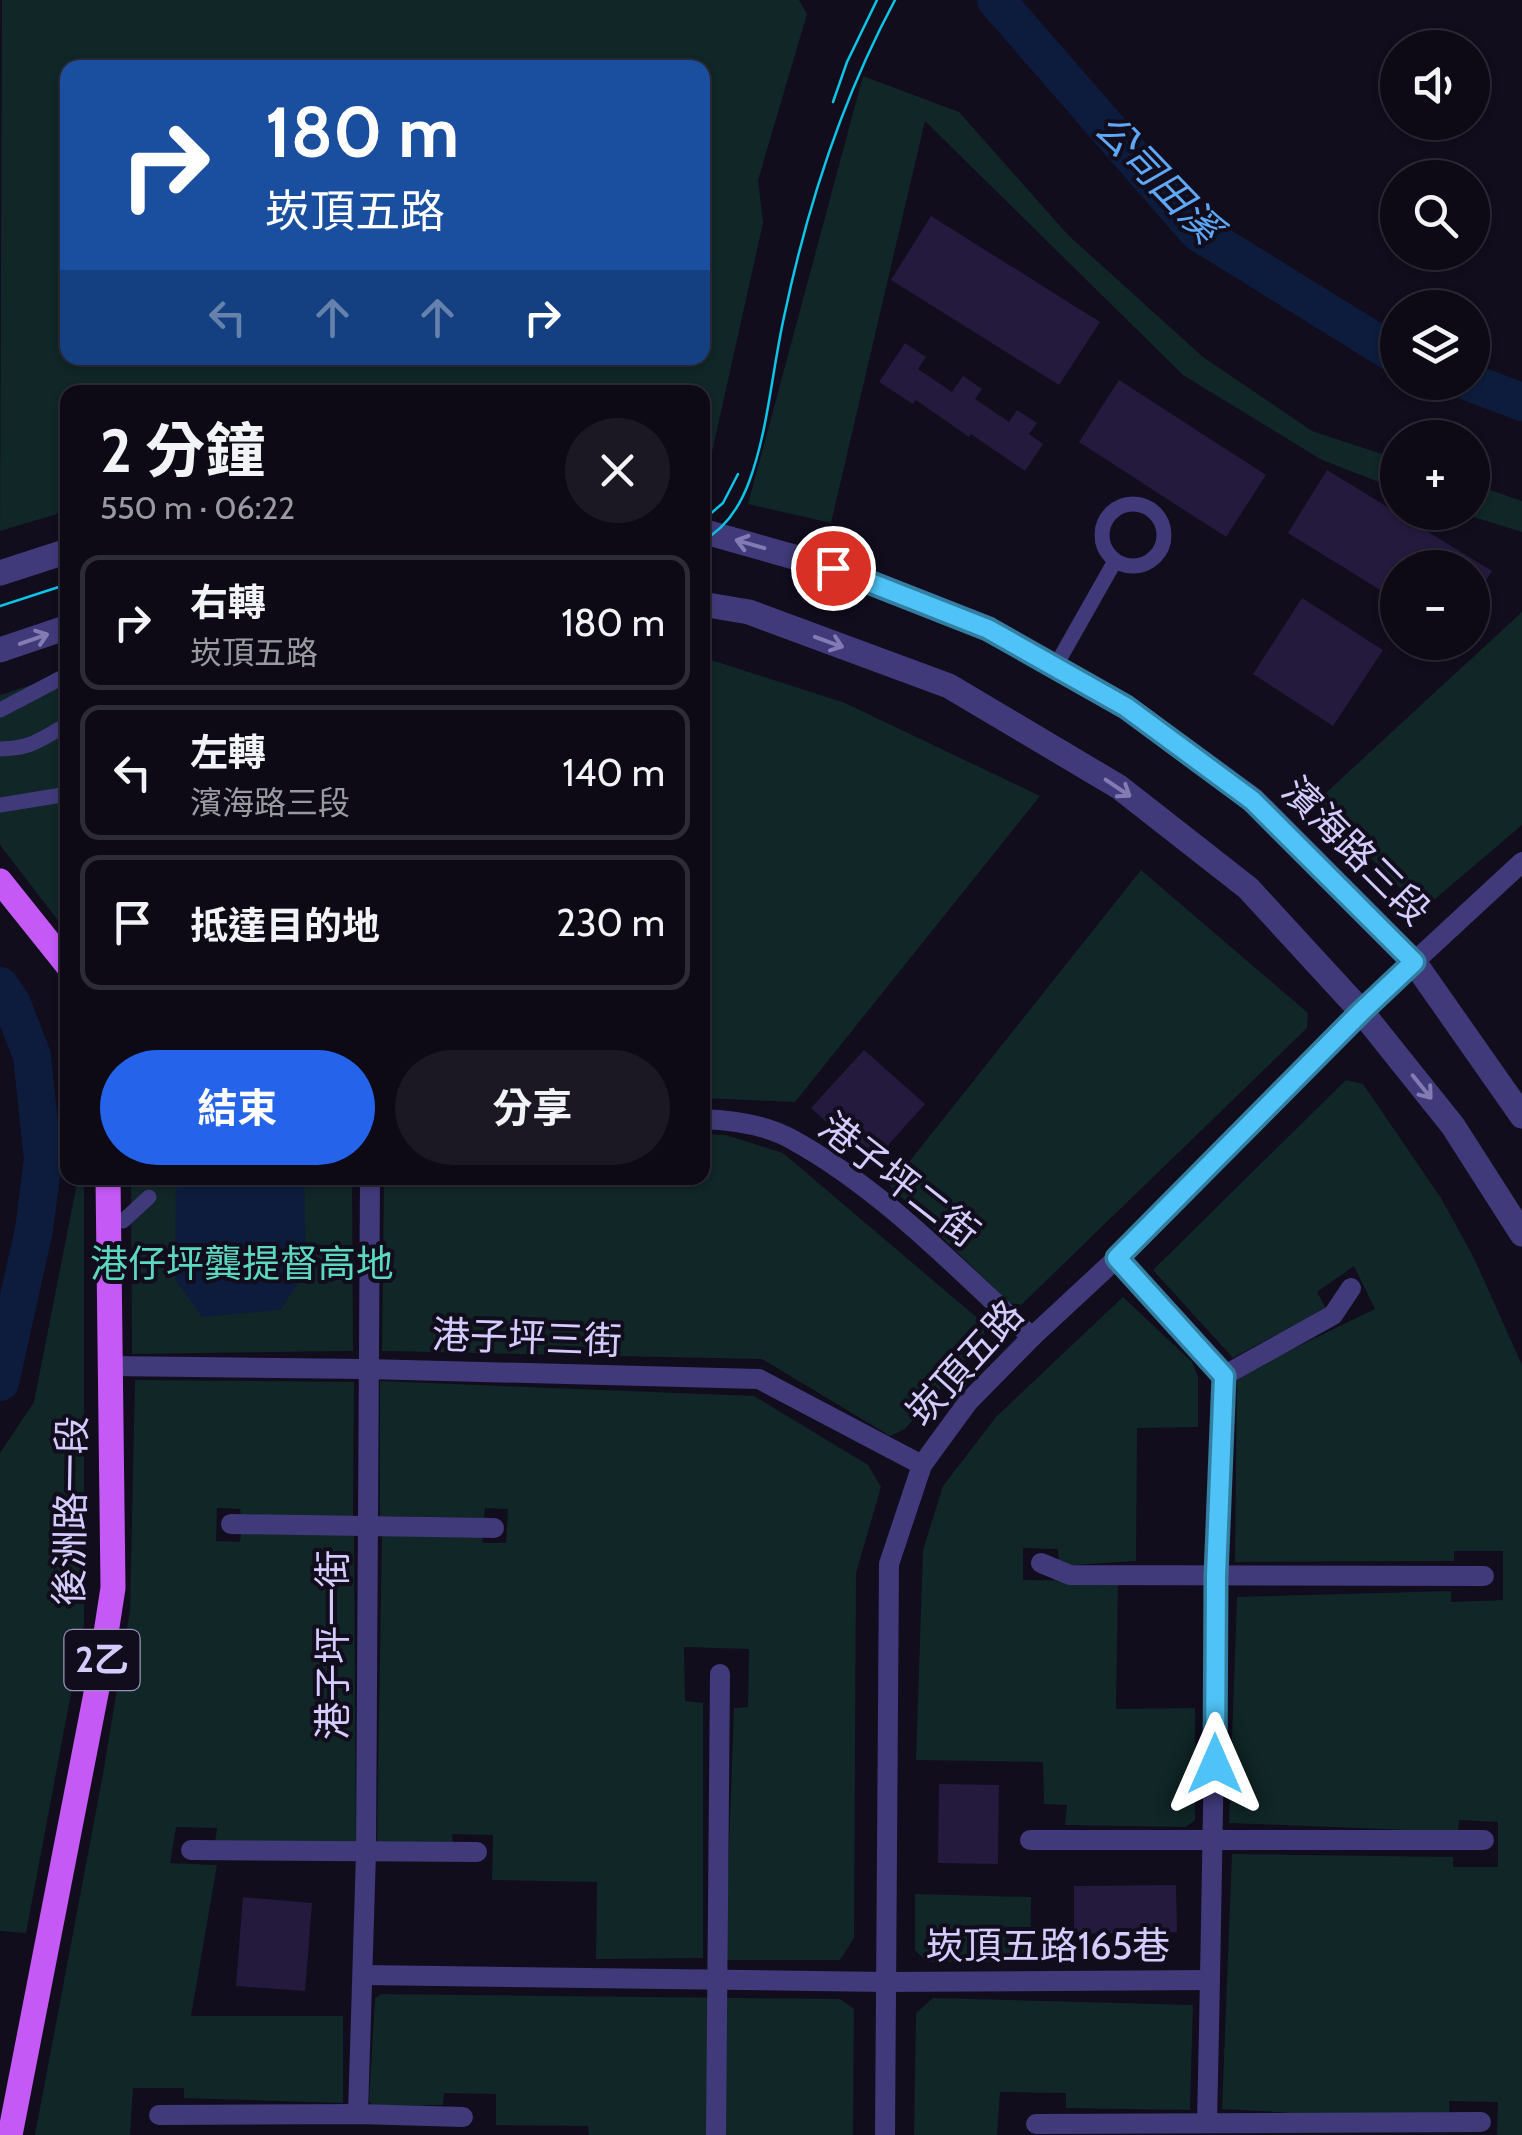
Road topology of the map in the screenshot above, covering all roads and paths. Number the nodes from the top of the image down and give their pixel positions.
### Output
1 (710, 533) edge
2 (60, 554) edge
3 (1116, 561) junction
4 (0, 573) edge
5 (710, 605) edge
6 (60, 630) edge
7 (0, 650) edge
8 (1055, 667) junction
9 (60, 679) edge
10 (2, 712) edge
11 (60, 729) edge
12 (0, 749) edge
13 (60, 795) edge
14 (0, 806) edge
15 (1522, 862) edge
16 (0, 881) edge
17 (60, 956) edge
18 (1414, 962) junction
19 (1362, 1011) junction
20 (1522, 1116) edge
21 (710, 1119) edge
22 (108, 1185) edge
23 (370, 1185) edge
24 (150, 1198) dead end
25 (123, 1221) dead end
26 (1522, 1234) edge
27 (1117, 1258) junction
28 (1352, 1288) dead end
29 (1032, 1337) junction
30 (109, 1366) junction
31 (367, 1368) junction
32 (1224, 1376) junction
33 (922, 1465) junction
34 (231, 1524) dead end
35 (368, 1526) junction
36 (494, 1528) dead end
37 (1041, 1563) dead end
38 (1216, 1576) junction
39 (1484, 1576) dead end
40 (720, 1674) dead end
41 (1030, 1840) dead end
42 (1214, 1840) junction
43 (1484, 1840) dead end
44 (191, 1850) dead end
45 (366, 1852) junction
46 (478, 1852) dead end
47 (362, 1975) junction
48 (717, 1978) junction
49 (1210, 1980) junction
50 (886, 1982) junction
51 (358, 2114) junction
52 (159, 2115) dead end
53 (462, 2117) dead end
54 (1207, 2121) junction
55 (1482, 2122) dead end
56 (1036, 2124) dead end
57 (10, 2135) edge
58 (716, 2135) edge
59 (885, 2135) edge

8 -> 1 street, 濱海路三段
2 - 4 street
3 - 3 street
3 - 8 street
5 -> 19 street
7 -> 6 street
8 - 18 street, 濱海路三段
9 - 10 street
11 - 12 street
13 - 14 street
15 - 18 street, 崁頂五路
16 - 17 main road
18 - 19 street, 崁頂五路
18 - 20 street, 濱海路三段
19 -> 26 street
19 - 27 street, 崁頂五路
21 - 29 street, 港子坪二街
22 - 30 main road, 後洲路一段 / 2乙
23 - 31 street, 港子坪一街
24 - 25 street
27 - 29 street, 崁頂五路
27 - 32 street
28 - 32 street
29 - 33 street, 崁頂五路
30 - 31 street, 港子坪三街
30 - 57 main road, 後洲路一段 / 2乙
31 - 33 street, 港子坪三街
31 - 35 street, 港子坪一街
32 - 38 street, 崁頂五路165巷
33 - 50 street, 崁頂五路
34 - 35 street
35 - 36 street
35 - 45 street, 港子坪一街
37 - 38 street
38 - 39 street
38 - 42 street, 崁頂五路165巷
40 - 48 street
41 - 42 street
42 - 43 street
42 - 49 street, 崁頂五路165巷
44 - 45 street
45 - 46 street
45 - 47 street, 港子坪一街
47 - 48 street, 崁頂五路165巷
47 - 51 street, 港子坪一街
48 - 50 street, 崁頂五路165巷
48 - 58 street
49 - 50 street, 崁頂五路165巷
49 - 54 street, 崁頂五路165巷
50 - 59 street, 崁頂五路
51 - 52 street
51 - 53 street
54 - 55 street
54 - 56 street

